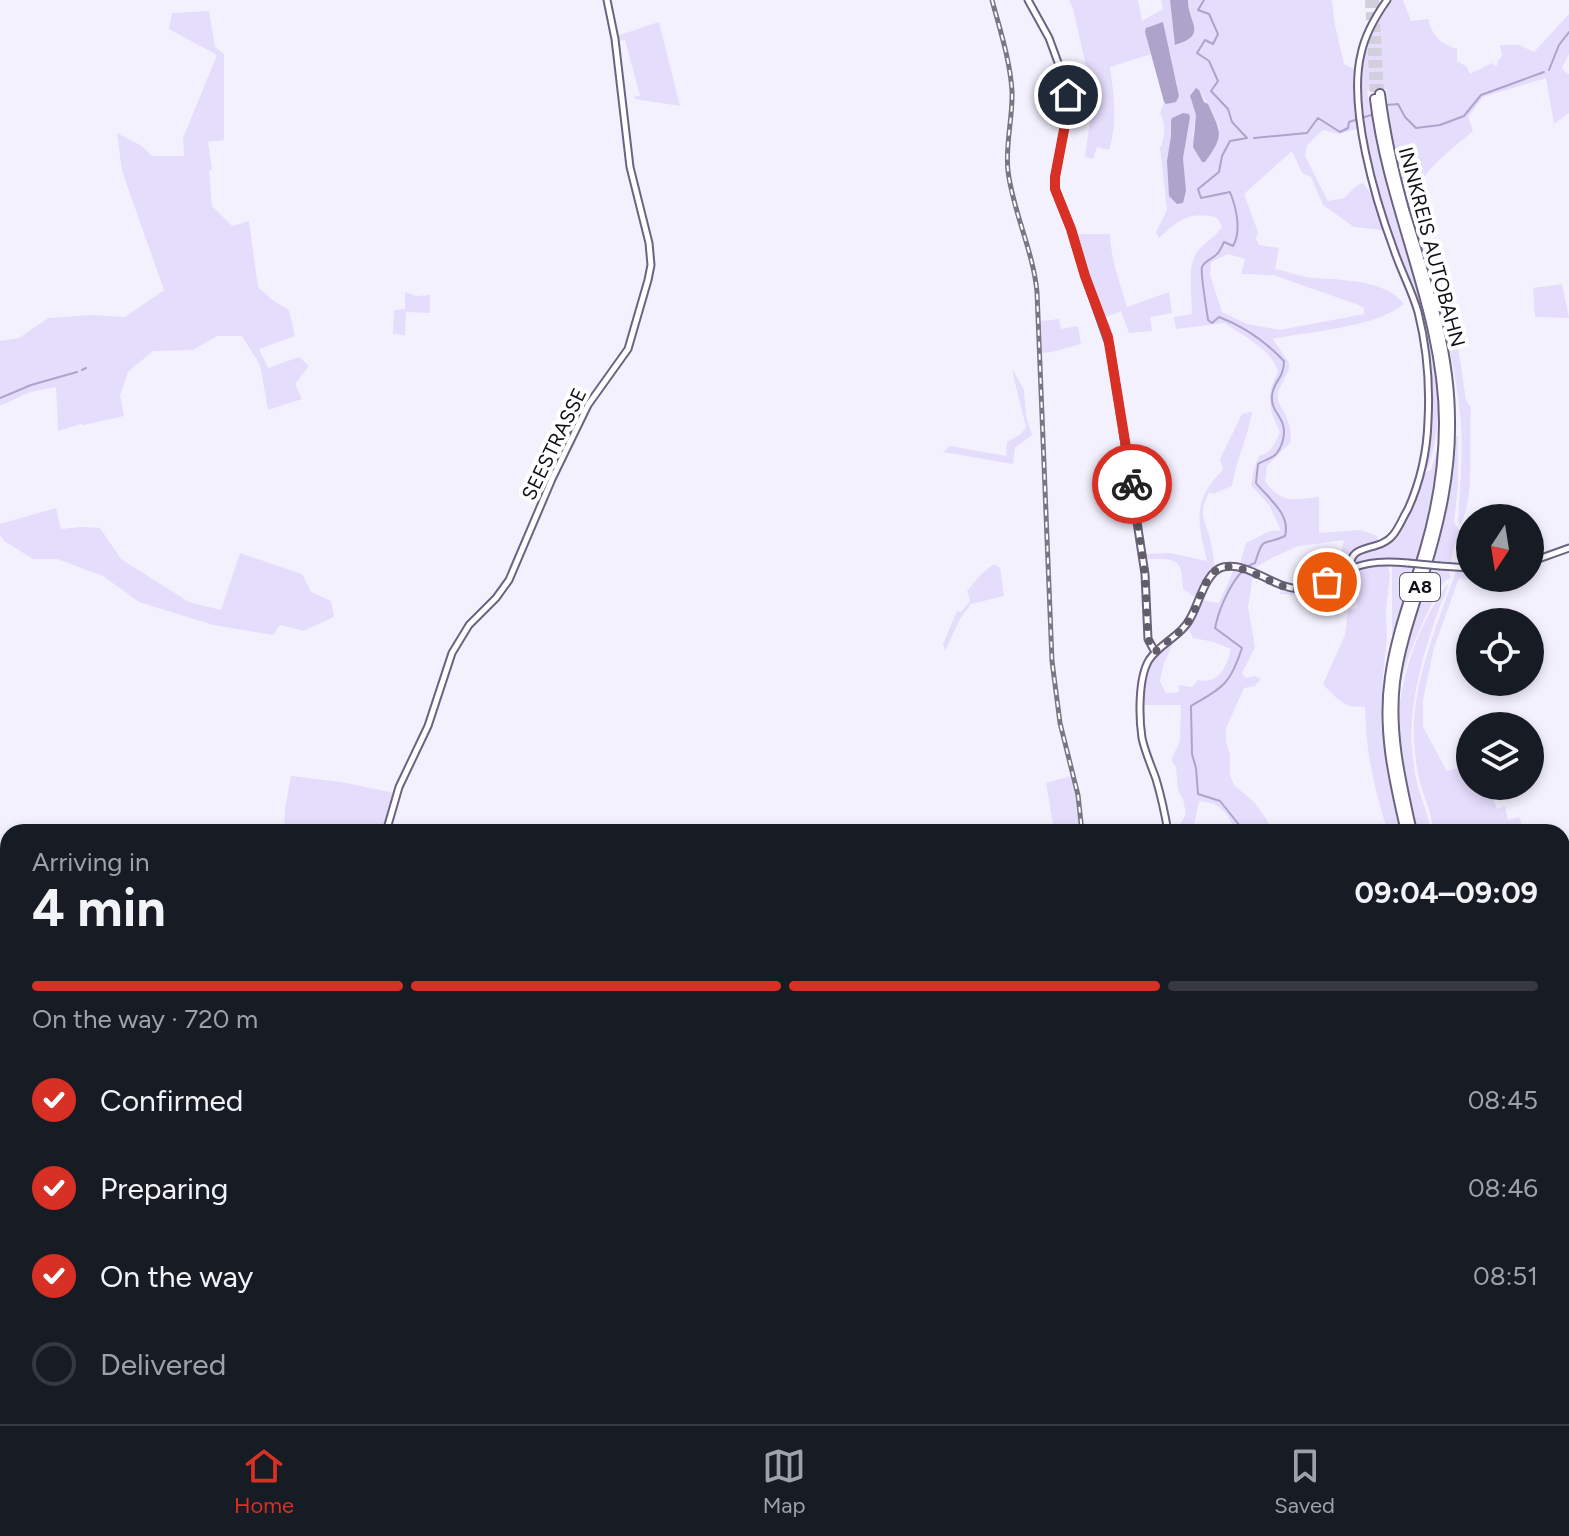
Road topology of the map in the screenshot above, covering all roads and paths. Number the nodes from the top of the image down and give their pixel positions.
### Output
1 (607, 0) edge
2 (1028, 0) edge
3 (1387, 0) edge
4 (1569, 548) edge
5 (1544, 557) edge
6 (1456, 567) edge
7 (1351, 569) junction
8 (1155, 652) junction
9 (388, 824) edge
10 (1166, 824) edge
11 (1404, 824) edge
12 (1410, 824) edge

1 - 9 street, SEESTRASSE
2 - 8 street
3 - 7 street
4 - 5 street
6 - 7 street, bridge
7 - 8 street
8 - 10 street
11 - 12 highway, INNKREIS AUTOBAHN / A8

